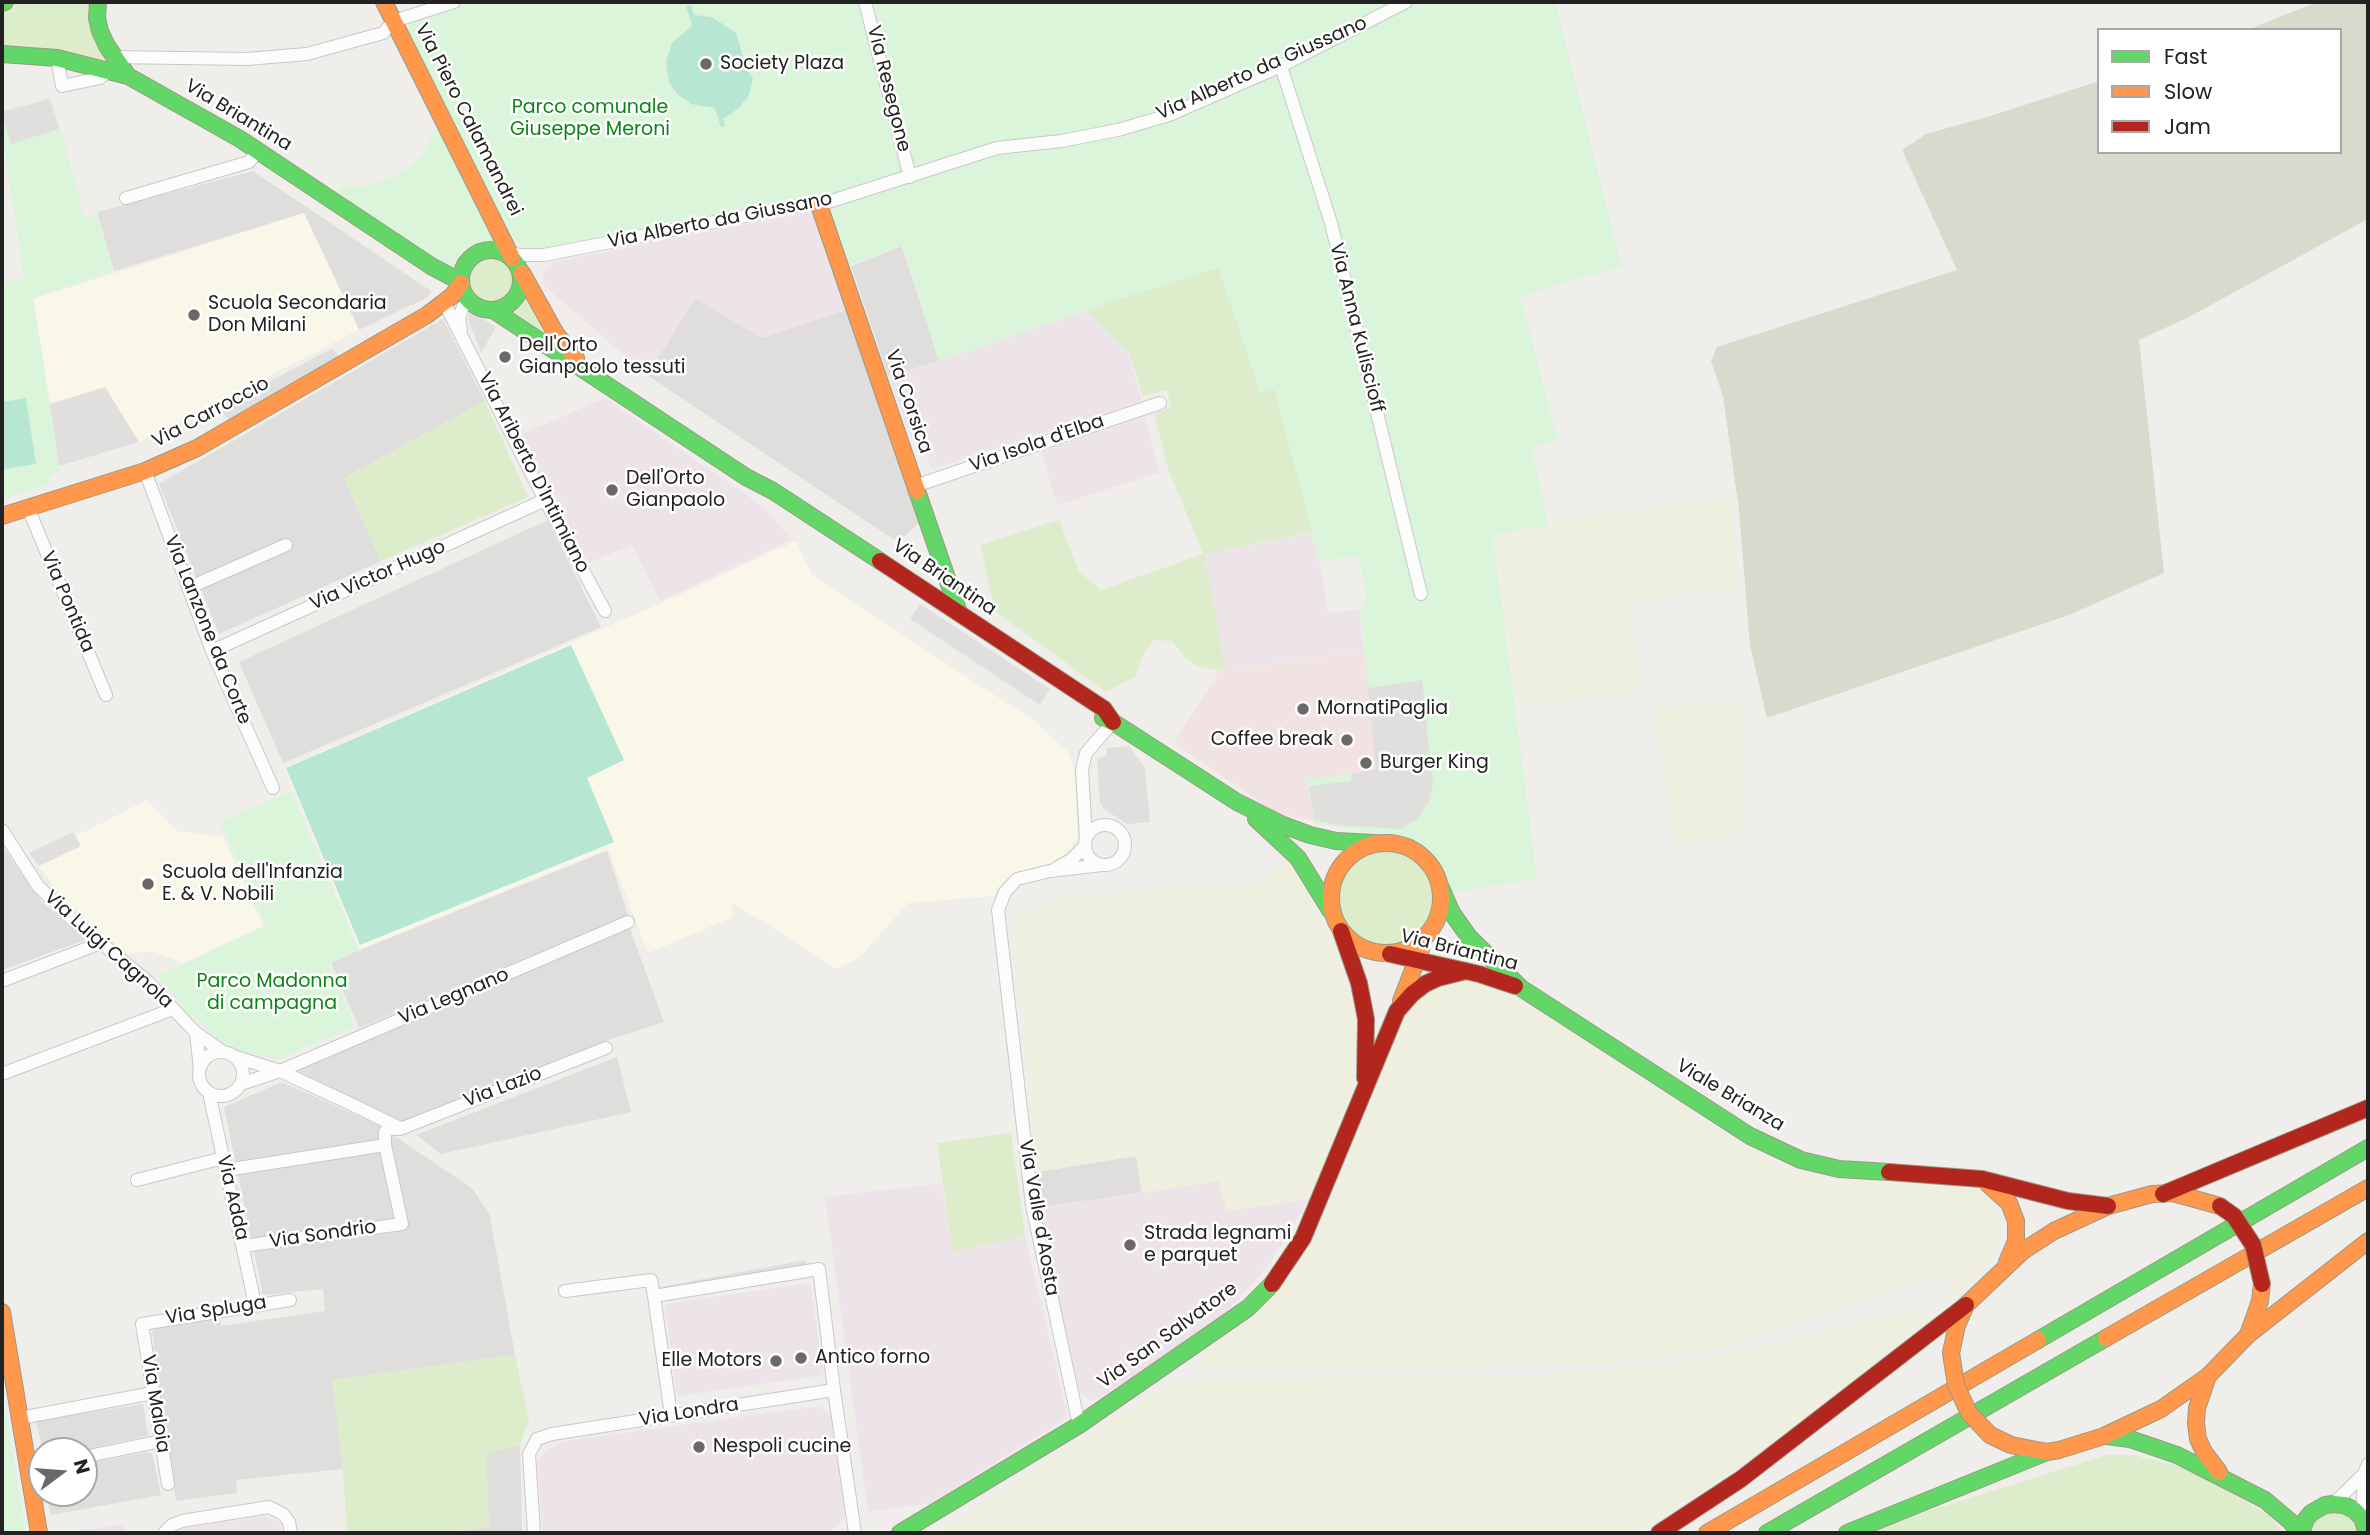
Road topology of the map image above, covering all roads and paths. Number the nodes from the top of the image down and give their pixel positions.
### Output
1 (98, 2) edge
2 (384, 2) edge
3 (454, 2) edge
4 (865, 2) edge
5 (1406, 2) edge
6 (394, 20) junction
7 (2, 54) edge
8 (57, 58) junction
9 (111, 64) junction
10 (1281, 66) junction
11 (253, 156) junction
12 (910, 177) junction
13 (126, 198) dead end
14 (819, 205) junction
15 (512, 258) junction
16 (431, 266) junction
17 (461, 282) junction
18 (457, 306) junction
19 (493, 310) junction
20 (590, 374) junction
21 (1160, 403) dead end
22 (145, 471) junction
23 (746, 477) junction
24 (915, 486) junction
25 (545, 500) junction
26 (28, 508) junction
27 (2, 516) edge
28 (286, 545) dead end
29 (188, 588) junction
30 (1420, 594) dead end
31 (605, 611) dead end
32 (959, 613) junction
33 (212, 651) junction
34 (106, 695) dead end
35 (1113, 722) junction
36 (273, 788) dead end
37 (1084, 798) junction
38 (1237, 802) junction
39 (1107, 825) junction
40 (2, 830) edge
41 (1085, 842) junction
42 (1375, 844) junction
43 (1102, 865) junction
44 (1050, 871) junction
45 (1441, 888) junction
46 (1336, 920) junction
47 (628, 922) dead end
48 (1425, 936) junction
49 (101, 943) junction
50 (1383, 953) junction
51 (1418, 960) junction
52 (1466, 971) junction
53 (2, 981) edge
54 (1521, 988) junction
55 (173, 1009) junction
56 (1397, 1011) junction
57 (196, 1033) junction
58 (606, 1048) dead end
59 (228, 1054) junction
60 (200, 1069) junction
61 (280, 1071) junction
62 (2, 1074) edge
63 (241, 1084) junction
64 (1364, 1088) junction
65 (208, 1093) junction
66 (2368, 1108) edge
67 (400, 1129) junction
68 (385, 1145) junction
69 (2368, 1148) edge
70 (225, 1164) junction
71 (137, 1180) dead end
72 (1982, 1180) junction
73 (2368, 1188) edge
74 (2163, 1194) junction
75 (2108, 1206) junction
76 (2368, 1241) edge
77 (243, 1246) junction
78 (2003, 1268) junction
79 (565, 1291) dead end
80 (654, 1296) junction
81 (290, 1300) dead end
82 (255, 1304) junction
83 (1966, 1306) junction
84 (2, 1312) edge
85 (142, 1324) joint
86 (2248, 1335) junction
87 (2208, 1377) junction
88 (834, 1390) junction
89 (153, 1393) junction
90 (671, 1415) junction
91 (20, 1418) junction
92 (1079, 1424) junction
93 (2104, 1436) junction
94 (161, 1441) junction
95 (28, 1446) edge
96 (2047, 1452) junction
97 (98, 1454) edge
98 (2366, 1469) edge
99 (2227, 1480) junction
100 (168, 1484) dead end
101 (2265, 1500) junction
102 (2325, 1506) junction
103 (36, 1507) edge
104 (2365, 1526) edge
105 (38, 1533) edge
106 (164, 1533) edge
107 (291, 1533) edge
108 (534, 1533) edge
109 (854, 1533) edge
110 (900, 1533) edge
111 (1659, 1533) edge
112 (1707, 1533) edge
113 (1767, 1533) edge
114 (1847, 1533) edge
115 (2300, 1533) edge

1 - 9 main road
2 - 6 main road, Via Piero Calamandrei
3 - 6 street
4 - 12 street, Via Resegone
5 - 10 street, Via Alberto da Giussano
6 - 9 street
6 - 15 main road, Via Piero Calamandrei
7 - 8 main road
8 - 9 main road
8 - 9 street
9 - 11 main road, Via Briantina
10 - 12 street, Via Alberto da Giussano
10 - 30 street, Via Anna Kuliscioff
11 - 13 street
11 - 16 main road, Via Briantina
12 - 14 street, Via Alberto da Giussano
14 - 15 street, Via Alberto da Giussano
14 - 24 main road, Via Corsica
15 - 17 main road, Via Carroccio
15 - 19 main road
15 - 20 main road, Via Briantina
16 - 17 main road, Via Briantina
16 - 18 main road
17 - 18 main road, Via Carroccio
17 - 18 main road
18 - 19 main road, Via Briantina
18 - 22 main road, Via Carroccio
18 - 25 street, Via Ariberto D'Intimiano
19 - 20 main road, Via Briantina
20 - 23 main road, Via Briantina
21 - 24 street, Via Isola d'Elba
22 - 26 main road, Via Carroccio
22 - 29 street, Via Lanzone da Corte
23 - 32 main road, Via Briantina
23 - 35 main road, Via Briantina
24 - 32 main road, Via Corsica
25 - 31 street, Via Ariberto D'Intimiano
25 - 33 street, Via Victor Hugo
26 - 27 main road, Via Carroccio
26 - 34 street, Via Pontida
28 - 29 street
29 - 33 street, Via Lanzone da Corte
32 - 35 main road, Via Briantina
33 - 36 street, Via Lanzone da Corte
35 - 37 street
35 - 38 main road, Via Briantina
37 - 39 street
37 - 41 street
38 - 42 main road, Via Briantina
38 - 46 main road, Via Briantina
39 - 41 street
39 - 43 street
40 - 49 street, Via Luigi Cagnola
41 - 43 street
41 - 44 street
42 - 45 main road
42 - 46 main road
43 - 44 street
44 - 92 street, Via Valle d'Aosta
45 - 48 main road
45 - 54 main road, Via Briantina
46 - 50 main road
46 - 64 main road, Via San Salvatore
47 - 61 street, Via Legnano
48 - 50 main road
48 - 51 main road, Via San Salvatore
49 - 53 street
49 - 55 street, Via Luigi Cagnola
50 - 51 main road, Via Briantina
51 - 52 main road, Via Briantina
51 - 56 main road, Via San Salvatore
52 - 54 main road, Via Briantina
52 - 56 main road, Via San Salvatore
54 - 72 main road, Viale Brianza
55 - 57 street, Via Luigi Cagnola
55 - 62 street
56 - 64 main road, Via San Salvatore
57 - 59 street, Via Luigi Cagnola
57 - 60 street
58 - 67 street, Via Lazio
59 - 60 street
59 - 61 street, Via Luigi Cagnola
59 - 63 street
60 - 65 street
61 - 63 street, Via Legnano
61 - 67 street, Via Luigi Cagnola
63 - 65 street
64 - 92 main road, Via San Salvatore
65 - 70 street, Via Adda
66 - 74 main road
67 - 68 street
68 - 70 street
68 - 77 street, Via Sondrio
69 - 112 main road
70 - 71 street
70 - 77 street, Via Adda
72 - 75 main road, Viale Brianza
72 - 78 main road
73 - 113 main road
74 - 75 main road
74 - 86 main road, bridge
75 - 78 main road
76 - 86 main road
77 - 82 street, Via Adda
78 - 83 main road
79 - 80 street
80 - 88 street
80 - 90 street
81 - 82 street, Via Spluga
82 - 85 street, Via Spluga
83 - 96 main road, bridge
83 - 111 main road
84 - 91 main road
85 - 89 street, Via Maloia
86 - 87 main road
87 - 93 main road
87 - 99 main road
88 - 90 street, Via Londra
88 - 109 street
89 - 91 street
89 - 94 street, Via Maloia
90 - 108 street, Via Londra
91 - 95 main road
92 - 110 main road, Via San Salvatore
93 - 96 main road
93 - 99 main road
94 - 97 street
94 - 100 street, Via Maloia
96 - 114 main road
98 - 102 street
98 - 104 street
99 - 101 main road
101 - 102 main road
101 - 115 main road
102 - 104 main road
102 - 115 main road
103 - 105 main road
106 - 107 street

